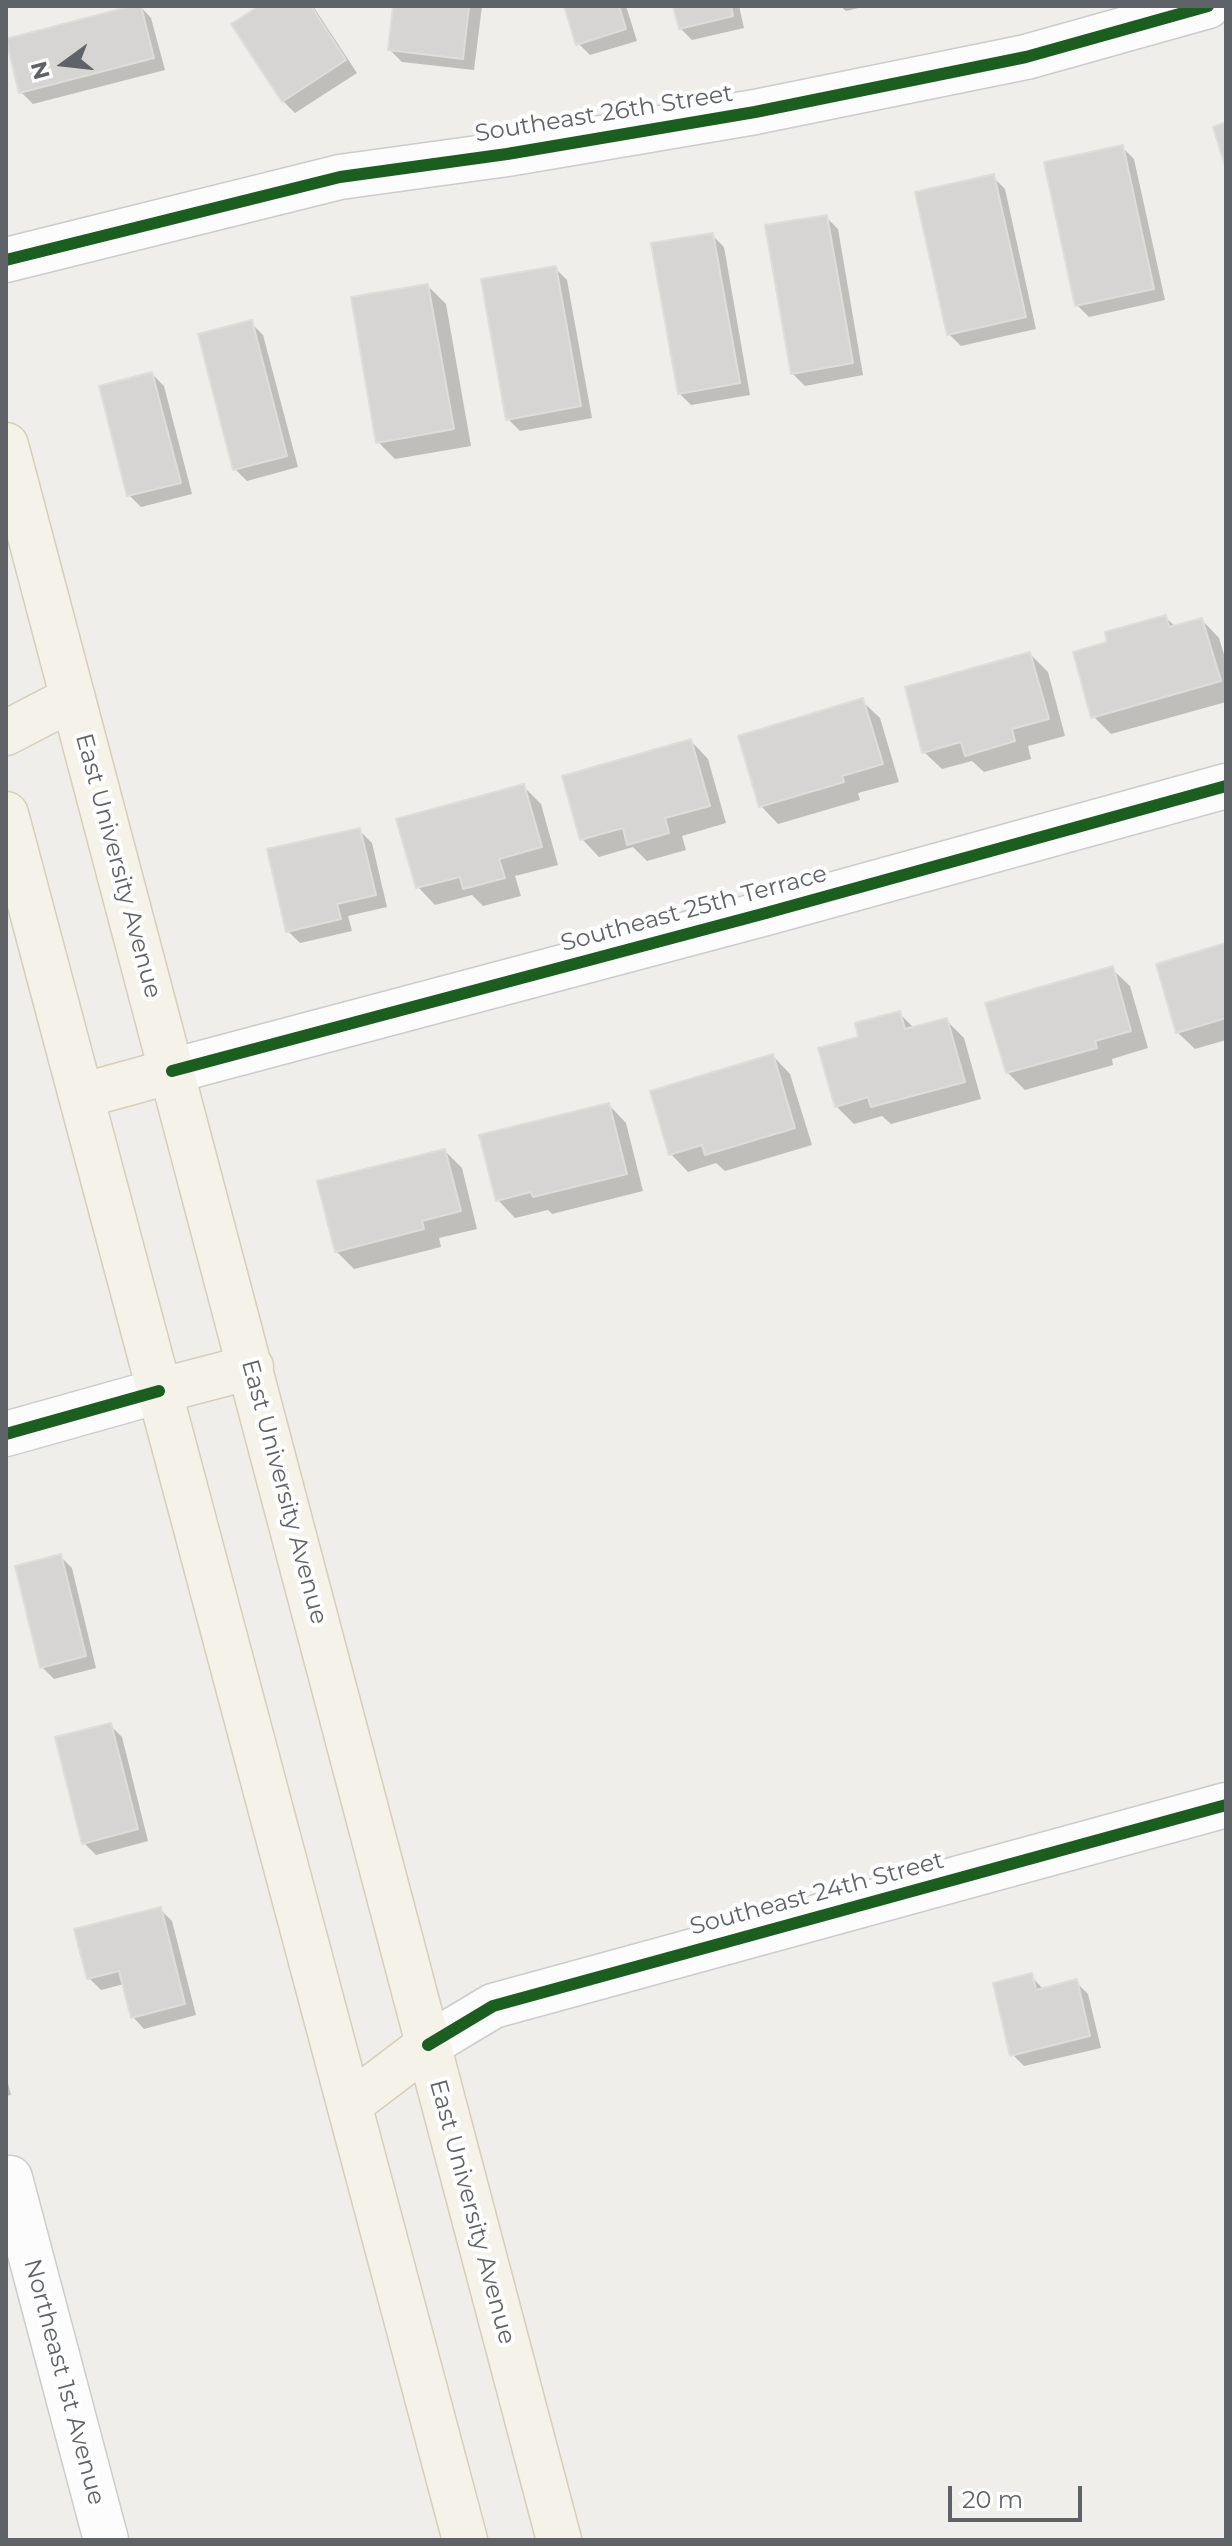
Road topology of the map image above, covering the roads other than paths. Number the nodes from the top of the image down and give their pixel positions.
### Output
1 (1208, 6) edge
2 (6, 260) edge
3 (6, 445) edge
4 (73, 698) junction
5 (6, 733) edge
6 (1226, 786) edge
7 (6, 814) edge
8 (172, 1071) junction
9 (81, 1096) junction
10 (251, 1367) junction
11 (159, 1391) junction
12 (6, 1434) edge
13 (1226, 1805) edge
14 (428, 2045) junction
15 (350, 2104) junction
16 (8, 2179) edge
17 (106, 2540) edge
18 (465, 2540) edge
19 (559, 2540) edge

1 - 2 street, Southeast 26th Street
3 - 4 main road, East University Avenue
4 - 5 main road
4 - 8 main road, East University Avenue
6 - 8 street, Southeast 25th Terrace
7 - 9 main road
8 - 9 main road
8 - 10 main road, East University Avenue
9 - 11 main road
10 - 11 main road
10 - 14 main road, East University Avenue
11 - 12 street
11 - 15 main road
13 - 14 street, Southeast 24th Street
14 - 15 main road
14 - 19 main road, East University Avenue
15 - 18 main road
16 - 17 street, Northeast 1st Avenue

